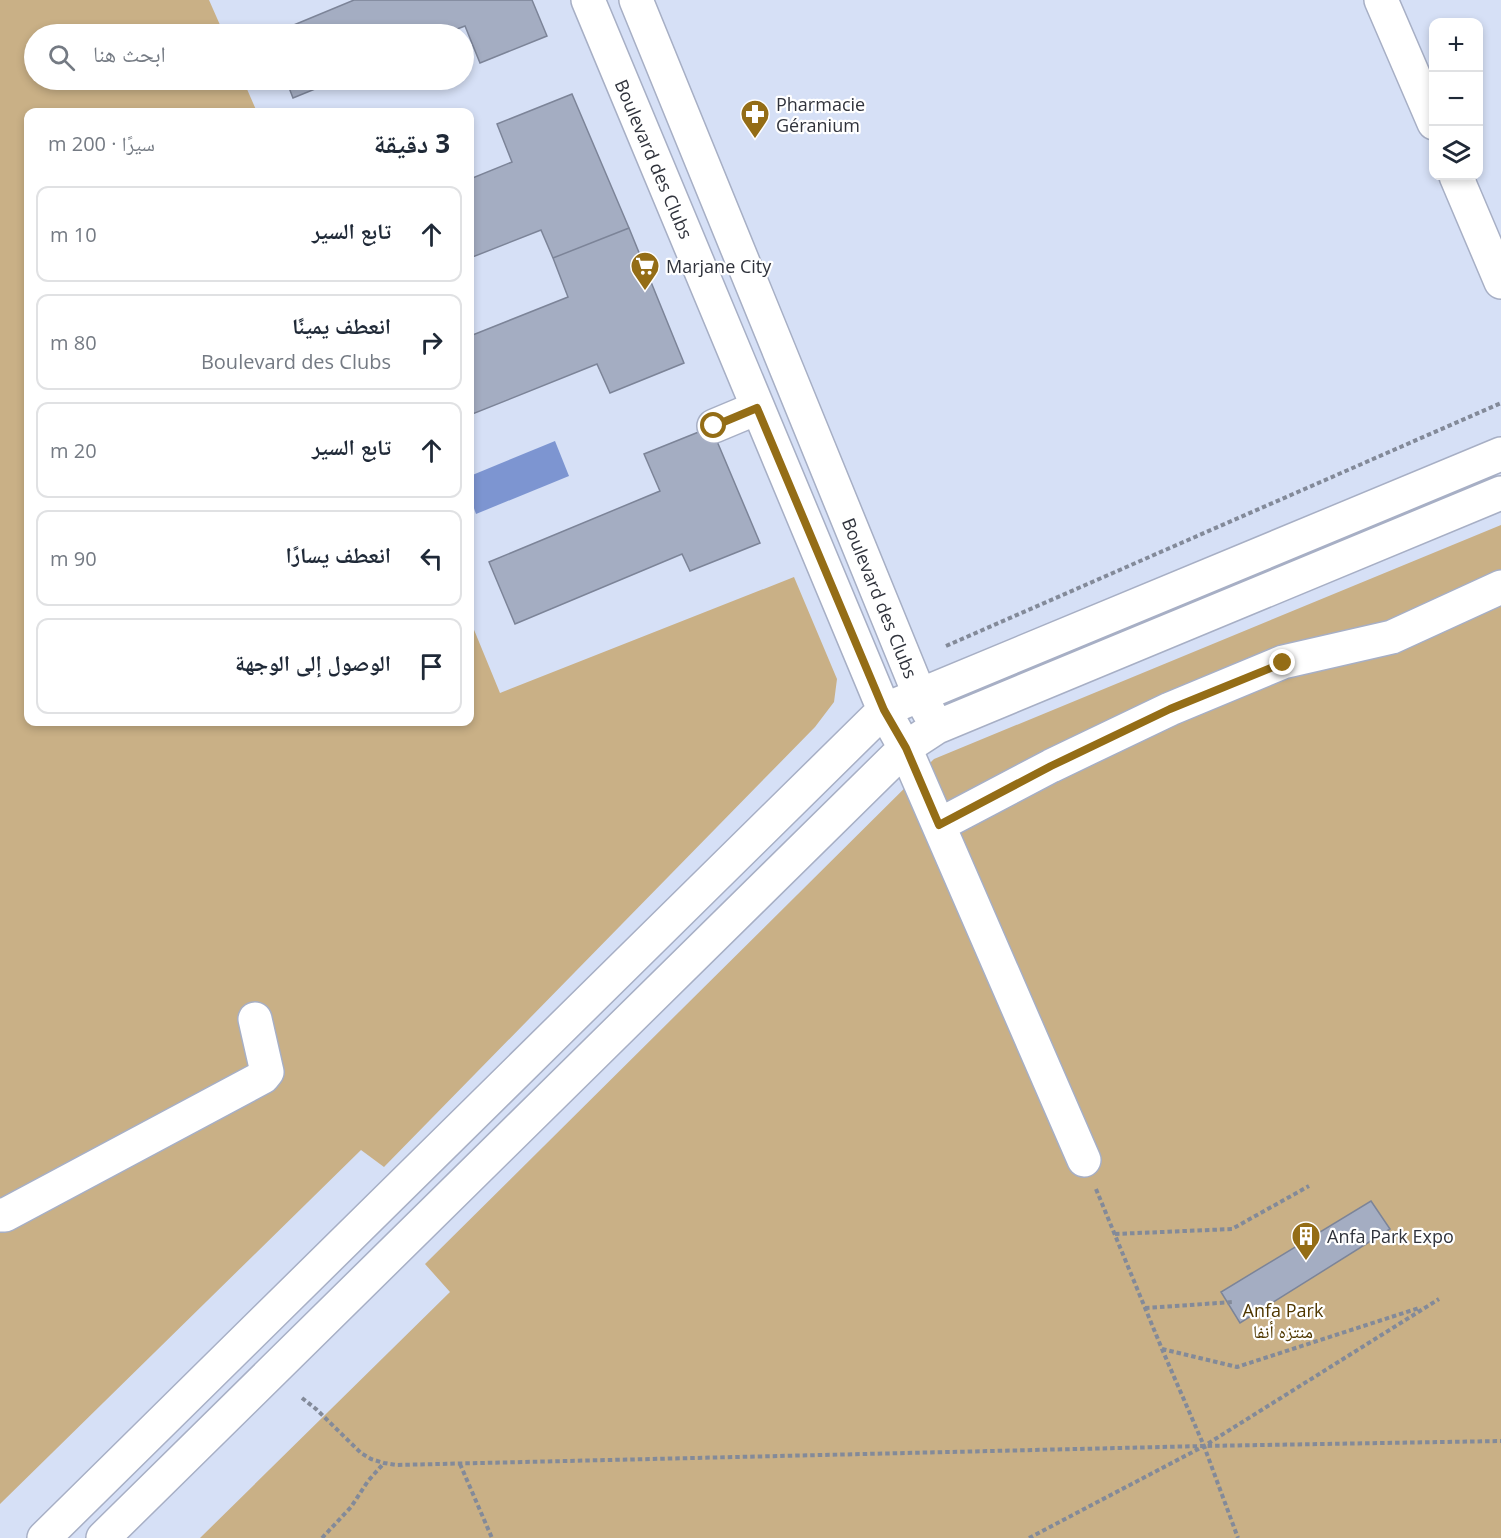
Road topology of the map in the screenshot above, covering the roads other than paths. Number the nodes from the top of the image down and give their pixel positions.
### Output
1 (588, 0) edge
2 (636, 0) edge
3 (1381, 0) edge
4 (1429, 111) edge
5 (1458, 180) edge
6 (1501, 282) edge
7 (757, 408) junction
8 (714, 426) dead end
9 (1501, 454) edge
10 (1501, 493) edge
11 (1501, 587) edge
12 (920, 696) junction
13 (884, 710) junction
14 (937, 728) junction
15 (906, 748) junction
16 (939, 825) junction
17 (255, 1019) dead end
18 (1084, 1160) road end
19 (0, 1215) edge
20 (44, 1538) edge
21 (103, 1538) edge

1 - 7 street, Boulevard des Clubs
2 - 12 street, Boulevard des Clubs
3 - 4 street
5 - 6 street
7 - 8 street
7 - 13 street, Boulevard des Clubs
9 - 12 street
10 - 14 street
11 - 16 street
12 - 13 street
12 - 14 street, Boulevard des Clubs
13 - 15 street, Boulevard des Clubs
13 - 20 street
14 - 15 street
15 - 16 street, Boulevard des Clubs
15 - 21 street
16 - 18 street, Boulevard des Clubs
17 - 19 street

